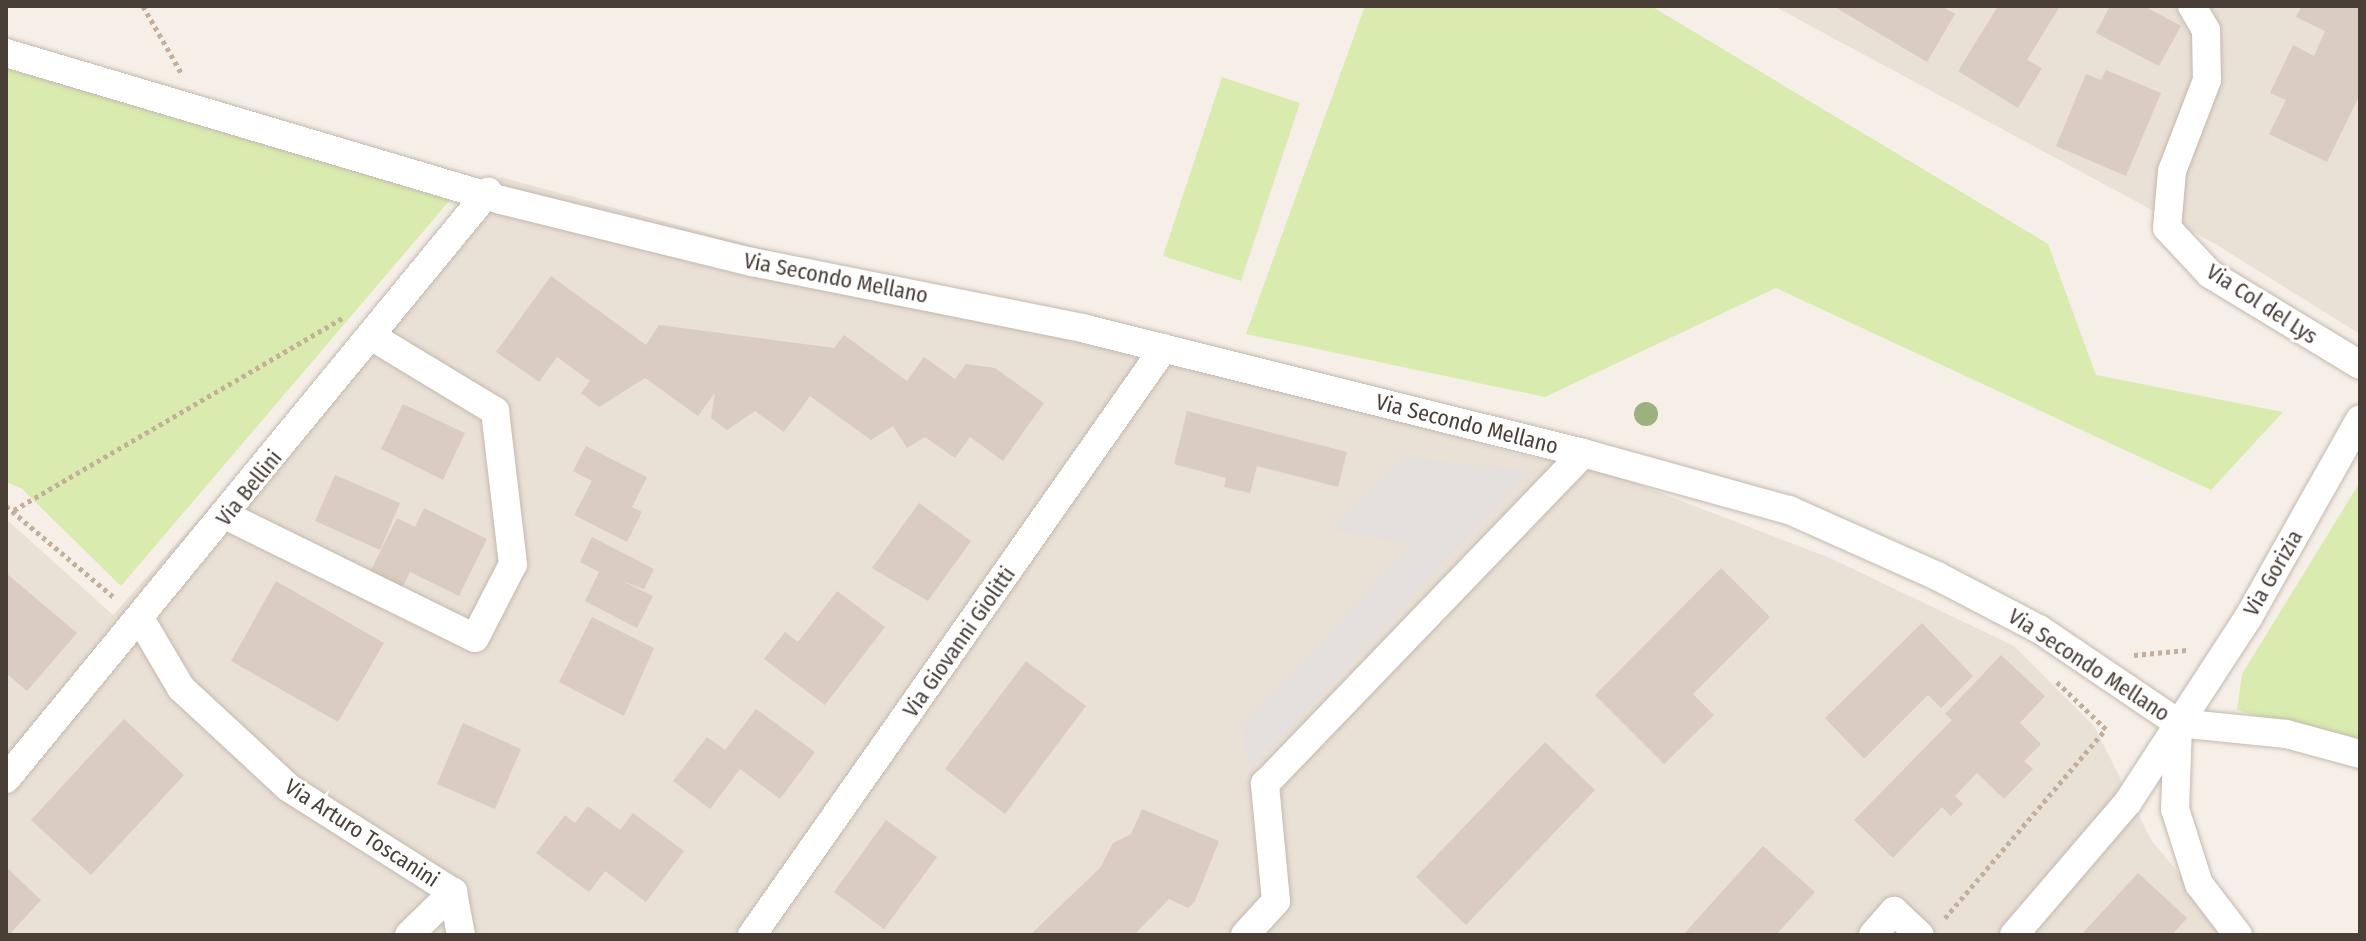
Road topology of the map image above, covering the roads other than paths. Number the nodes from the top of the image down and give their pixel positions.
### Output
1 (2192, 6) edge
2 (6, 53) edge
3 (488, 192) junction
4 (373, 337) junction
5 (1164, 348) junction
6 (2360, 365) edge
7 (2360, 419) edge
8 (1583, 453) junction
9 (227, 516) junction
10 (141, 620) junction
11 (2178, 723) junction
12 (2360, 754) edge
13 (6, 779) edge
14 (453, 892) junction
15 (1930, 929) edge
16 (409, 935) edge
17 (461, 935) edge
18 (752, 935) edge
19 (1245, 935) edge
20 (1873, 935) edge
21 (2014, 935) edge
22 (2238, 935) edge

1 - 6 street, Via Col del Lys
2 - 3 street, Via Secondo Mellano
3 - 4 street, Via Bellini
3 - 5 street, Via Secondo Mellano
4 - 9 street, Via Bellini
4 - 9 street
5 - 8 street, Via Secondo Mellano
5 - 18 street, Via Giovanni Giolitti
7 - 11 street, Via Gorizia
8 - 11 street, Via Secondo Mellano
8 - 19 street
9 - 10 street, Via Bellini
10 - 13 street, Via Bellini
10 - 14 street, Via Arturo Toscanini
11 - 12 street
11 - 21 street, Via Gorizia
11 - 22 street, Via Secondo Mellano
14 - 16 street
14 - 17 street, Via Arturo Toscanini
15 - 20 street

